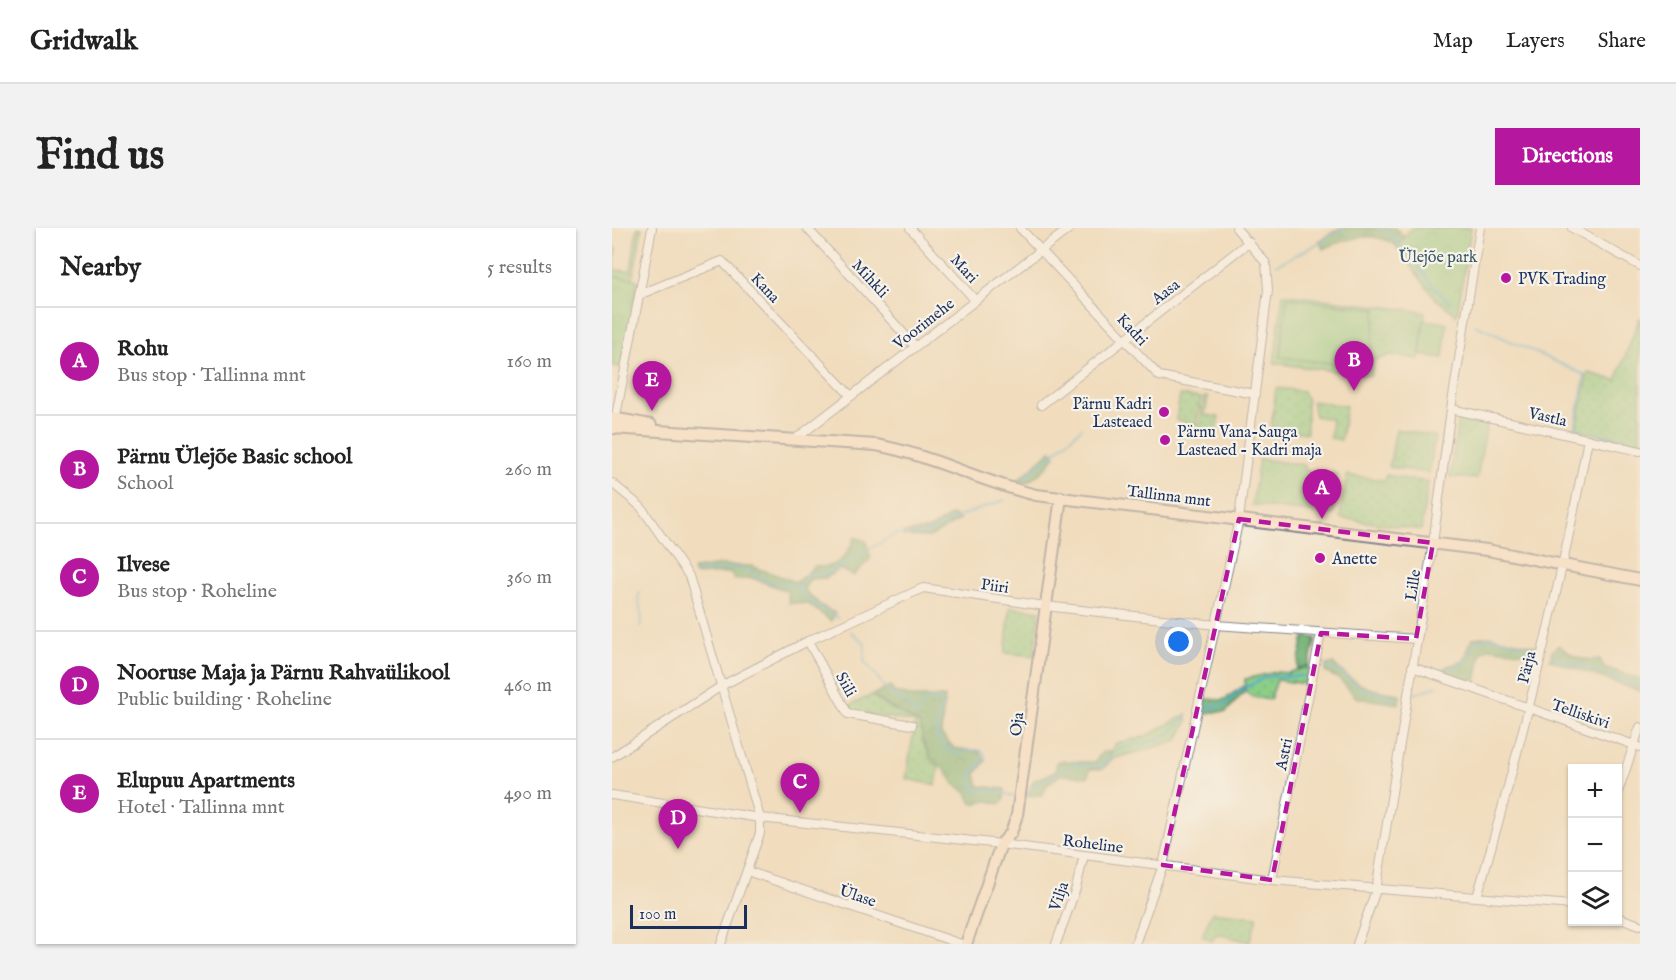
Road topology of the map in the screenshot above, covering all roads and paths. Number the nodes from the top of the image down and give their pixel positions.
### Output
1 (652, 228) edge
2 (807, 228) edge
3 (910, 228) edge
4 (1020, 228) edge
5 (1070, 228) edge
6 (1236, 228) edge
7 (1480, 228) edge
8 (1572, 228) edge
9 (1249, 242) junction
10 (1040, 250) junction
11 (1640, 266) edge
12 (641, 294) junction
13 (975, 300) junction
14 (1124, 339) junction
15 (915, 346) junction
16 (1255, 394) junction
17 (851, 396) junction
18 (1041, 405) dead end
19 (1451, 409) junction
20 (613, 423) edge
21 (1588, 439) junction
22 (793, 440) junction
23 (1640, 451) edge
24 (613, 488) edge
25 (1061, 497) junction
26 (1239, 519) junction
27 (1433, 543) junction
28 (1564, 565) junction
29 (1640, 580) edge
30 (1045, 606) junction
31 (1216, 625) junction
32 (1322, 633) junction
33 (1416, 639) junction
34 (808, 641) junction
35 (1412, 667) junction
36 (723, 685) junction
37 (1529, 709) junction
38 (912, 724) dead end
39 (1640, 727) edge
40 (1637, 746) edge
41 (612, 757) edge
42 (1622, 783) edge
43 (612, 795) edge
44 (760, 818) junction
45 (1001, 844) junction
46 (1084, 855) junction
47 (1163, 865) junction
48 (747, 871) junction
49 (1272, 880) junction
50 (1376, 890) junction
51 (1477, 897) junction
52 (1568, 905) edge
53 (1622, 919) edge
54 (1640, 925) edge
55 (721, 944) edge
56 (962, 944) edge
57 (966, 944) edge
58 (1056, 944) edge
59 (1135, 944) edge
60 (1357, 944) edge

1 - 12 street
2 - 15 street, Mihkli
3 - 13 street, Mari
4 - 10 street, Kadri
5 - 10 street, Voorimehe
6 - 9 street
7 - 19 street, Lille
8 - 11 street
9 - 14 street, Aasa
9 - 16 street
10 - 13 street, Voorimehe
10 - 14 street, Kadri
12 - 17 street, Kana
12 - 20 street
13 - 15 street, Voorimehe
14 - 16 street, Kadri
14 - 18 street, Aasa
15 - 17 street, Voorimehe
16 - 26 street
17 - 22 street, Voorimehe
19 - 21 street, Vastla
19 - 27 street, Lille
20 - 22 main road, Tallinna mnt
21 - 23 street, Vastla
21 - 28 street, Pärja
22 - 25 main road, Tallinna mnt
24 - 36 street
25 - 26 main road, Tallinna mnt
25 - 30 main road, Oja
26 - 27 main road, Tallinna mnt
26 - 31 street
27 - 28 main road, Tallinna mnt
27 - 33 street, Lille
28 - 29 main road, Tallinna mnt
28 - 37 street, Pärja
30 - 31 street, Piiri
30 - 34 street, Piiri
30 - 45 main road, Oja
31 - 32 street, Piiri
31 - 47 street
32 - 33 street, Piiri
32 - 49 street, Astri
33 - 35 street, Lille
34 - 36 street, Piiri
34 - 38 street, Siili
35 - 37 street, Telliskivi
35 - 50 street, Lille
36 - 41 street, Piiri
36 - 44 street
37 - 40 street, Telliskivi
37 - 51 street, Pärja
39 - 40 street
40 - 42 street
43 - 44 street, Roheline
44 - 45 street, Roheline
44 - 48 street
45 - 46 street, Roheline
45 - 57 main road, Oja
46 - 47 street, Roheline
46 - 58 street, Vilja
47 - 49 street, Roheline
47 - 59 street
48 - 55 street
48 - 56 street, Ülase
49 - 50 street, Roheline
50 - 51 street, Roheline
50 - 60 street, Lille
51 - 52 street, Roheline
53 - 54 street

